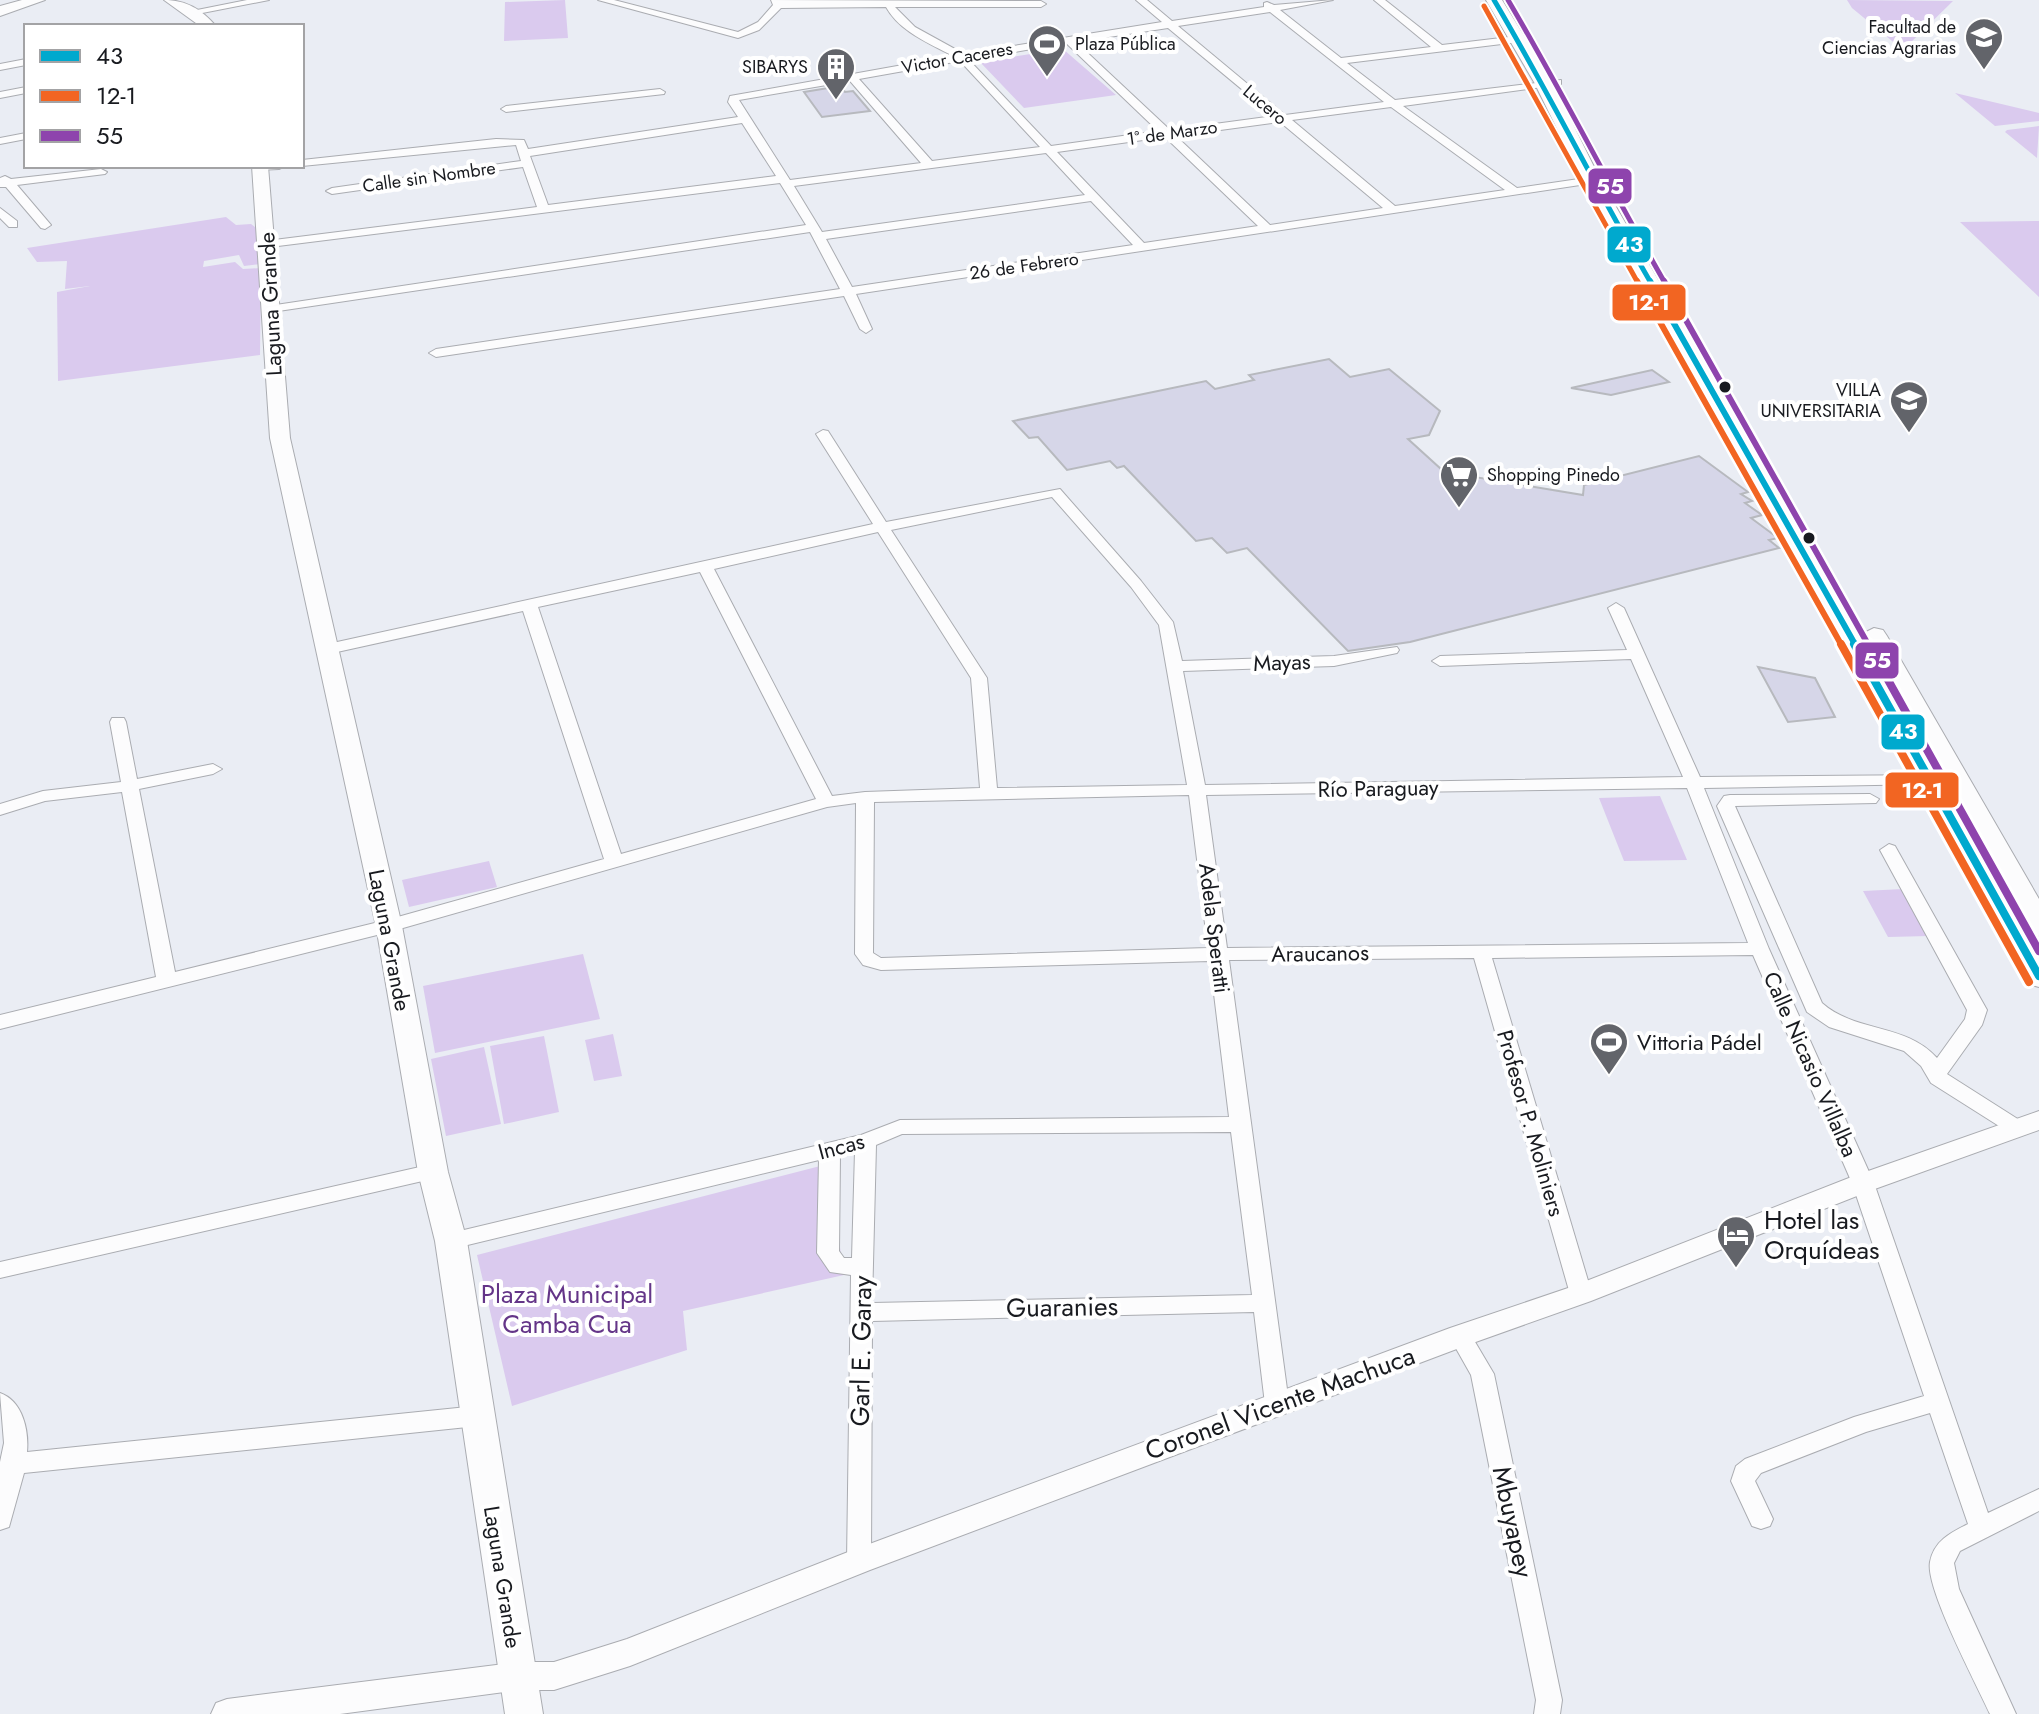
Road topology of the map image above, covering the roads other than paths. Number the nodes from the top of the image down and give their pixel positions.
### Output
1 (38, 0) edge
2 (171, 0) edge
3 (264, 0) edge
4 (603, 0) edge
5 (1141, 0) edge
6 (1261, 0) edge
7 (1328, 0) edge
8 (1379, 0) edge
9 (1494, 0) edge
10 (1508, 0) edge
11 (887, 2) edge
12 (991, 2) edge
13 (777, 3) edge
14 (1041, 4) dead end
15 (1271, 8) junction
16 (0, 11) edge
17 (201, 20) edge
18 (1170, 24) junction
19 (1518, 39) junction
20 (1068, 40) junction
21 (1439, 48) junction
22 (961, 57) junction
23 (1337, 61) junction
24 (24, 62) edge
25 (0, 67) edge
26 (852, 77) junction
27 (1550, 82) junction
28 (24, 90) edge
29 (660, 92) dead end
30 (0, 95) edge
31 (1391, 102) junction
32 (506, 109) dead end
33 (1280, 118) junction
34 (745, 119) junction
35 (1169, 133) junction
36 (24, 136) edge
37 (0, 141) edge
38 (1048, 149) junction
39 (526, 158) junction
40 (304, 163) edge
41 (929, 165) junction
42 (267, 168) edge
43 (101, 172) dead end
44 (0, 174) edge
45 (1613, 177) junction
46 (1591, 179) junction
47 (784, 181) junction
48 (5, 184) edge
49 (332, 191) dead end
50 (1514, 191) junction
51 (1093, 197) junction
52 (1391, 209) junction
53 (544, 210) junction
54 (0, 212) edge
55 (13, 224) dead end
56 (45, 225) dead end
57 (1268, 229) junction
58 (815, 232) junction
59 (266, 245) junction
60 (1143, 249) junction
61 (849, 292) junction
62 (269, 310) junction
63 (866, 329) dead end
64 (436, 353) dead end
65 (1723, 407) junction
66 (823, 434) dead end
67 (1736, 442) dead end
68 (882, 527) junction
69 (705, 566) junction
70 (529, 605) junction
71 (1616, 608) dead end
72 (328, 649) junction
73 (1391, 650) dead end
74 (1637, 654) junction
75 (1440, 661) dead end
76 (1173, 666) junction
77 (118, 722) dead end
78 (213, 769) dead end
79 (1930, 779) junction
80 (1694, 783) junction
81 (130, 786) junction
82 (1197, 790) junction
83 (989, 793) junction
84 (865, 797) junction
85 (1870, 799) dead end
86 (826, 802) junction
87 (0, 810) edge
88 (1889, 850) dead end
89 (614, 862) junction
90 (389, 926) junction
91 (2039, 926) edge
92 (1760, 949) junction
93 (1481, 951) junction
94 (1218, 954) junction
95 (2039, 976) edge
96 (167, 983) junction
97 (0, 1022) edge
98 (1937, 1072) junction
99 (1240, 1124) junction
100 (2028, 1124) edge
101 (866, 1141) junction
102 (830, 1149) junction
103 (433, 1172) junction
104 (1863, 1183) junction
105 (451, 1241) junction
106 (862, 1267) junction
107 (0, 1270) edge
108 (1581, 1294) junction
109 (1263, 1303) junction
110 (861, 1312) junction
111 (1460, 1336) junction
112 (1936, 1402) junction
113 (0, 1403) edge
114 (1277, 1404) junction
115 (477, 1416) junction
116 (11, 1464) junction
117 (2039, 1499) edge
118 (1761, 1519) dead end
119 (0, 1520) edge
120 (1982, 1530) junction
121 (859, 1561) junction
122 (519, 1676) junction
123 (227, 1714) edge
124 (524, 1714) edge
125 (1547, 1714) edge
126 (2003, 1714) edge

1 - 16 main road
2 - 17 main road
3 - 17 street
4 - 13 street
5 - 18 street, Lucero
6 - 15 street
7 - 15 street, Victor Caceres
8 - 21 street
9 - 19 highway
10 - 27 highway
11 - 12 street
11 - 13 street
11 - 22 street
12 - 14 street
15 - 18 street, Victor Caceres
15 - 23 street
18 - 20 street, Victor Caceres
18 - 33 street, Lucero
19 - 21 street
19 - 27 highway
20 - 22 street, Victor Caceres
20 - 35 street
21 - 23 street
22 - 26 street, Victor Caceres
22 - 38 street
23 - 31 street
24 - 25 street
26 - 34 street, Victor Caceres
26 - 41 street
27 - 31 street, 1° de Marzo
27 - 45 highway
27 - 46 highway
28 - 30 street
29 - 32 street
31 - 33 street, 1° de Marzo
31 - 50 street
33 - 35 street, 1° de Marzo
33 - 52 street, Lucero
34 - 39 street
34 - 47 street
35 - 38 street, 1° de Marzo
35 - 57 street
36 - 37 street
38 - 41 street, 1° de Marzo
38 - 51 street
39 - 40 street
39 - 49 street, Calle sin Nombre
39 - 53 street
41 - 47 street, 1° de Marzo
42 - 59 main road, Laguna Grande
43 - 48 street
44 - 48 street
45 - 46 street, 26 de Febrero
45 - 91 highway
46 - 50 street, 26 de Febrero
46 - 65 highway
47 - 53 street, 1° de Marzo
47 - 58 street
48 - 56 street
50 - 52 street, 26 de Febrero
51 - 58 street
51 - 60 street
52 - 57 street, 26 de Febrero
53 - 59 street, 1° de Marzo
54 - 55 street
57 - 60 street, 26 de Febrero
58 - 61 street
58 - 62 street
59 - 62 main road, Laguna Grande
60 - 61 street, 26 de Febrero
61 - 63 street
61 - 64 street, 26 de Febrero
62 - 72 main road, Laguna Grande
65 - 67 highway
65 - 79 highway
66 - 68 street
68 - 69 street
68 - 76 street, Adela Speratti
68 - 83 street
69 - 70 street
69 - 86 street
70 - 72 street
70 - 89 street
71 - 74 street, Calle Nicasio Villalba
72 - 90 main road, Laguna Grande
73 - 76 street, Mayas
74 - 75 street
74 - 80 street, Calle Nicasio Villalba
76 - 82 street, Adela Speratti
77 - 81 street
78 - 81 street
79 - 80 street, Río Paraguay
79 - 95 highway
80 - 82 street, Río Paraguay
80 - 92 street, Calle Nicasio Villalba
81 - 87 street
81 - 96 street
82 - 83 street, Río Paraguay
82 - 94 street, Adela Speratti
83 - 84 street, Río Paraguay
84 - 86 street, Río Paraguay
84 - 94 street, Araucanos
85 - 98 street
86 - 89 street, Río Paraguay
88 - 98 street
89 - 90 street, Río Paraguay
90 - 96 street, Río Paraguay
90 - 103 main road, Laguna Grande
92 - 93 street, Araucanos
92 - 104 street, Calle Nicasio Villalba
93 - 94 street, Araucanos
93 - 108 street, Profesor P. Moliniers
94 - 99 street, Adela Speratti
96 - 97 street, Río Paraguay
98 - 100 street
99 - 101 street, Incas
99 - 109 street, Adela Speratti
100 - 104 street, Coronel Vicente Machuca
101 - 102 street, Incas
101 - 106 street, Garl E. Garay
102 - 105 street, Incas
102 - 106 street
103 - 105 main road, Laguna Grande
103 - 107 street
104 - 108 street, Coronel Vicente Machuca
104 - 112 street, Calle Nicasio Villalba
105 - 115 main road, Laguna Grande
106 - 110 street, Garl E. Garay
108 - 111 street, Coronel Vicente Machuca
109 - 110 street, Guaranies
109 - 114 street, Adela Speratti
110 - 121 street, Garl E. Garay
111 - 114 street, Coronel Vicente Machuca
111 - 125 street, Mbuyapey
112 - 118 street
112 - 120 street, Calle Nicasio Villalba
113 - 116 street
114 - 121 street, Coronel Vicente Machuca
115 - 116 street
115 - 122 main road, Laguna Grande
116 - 119 street
117 - 120 street
120 - 126 street
121 - 122 street, Coronel Vicente Machuca
122 - 123 street, Coronel Vicente Machuca
122 - 124 main road, Laguna Grande

